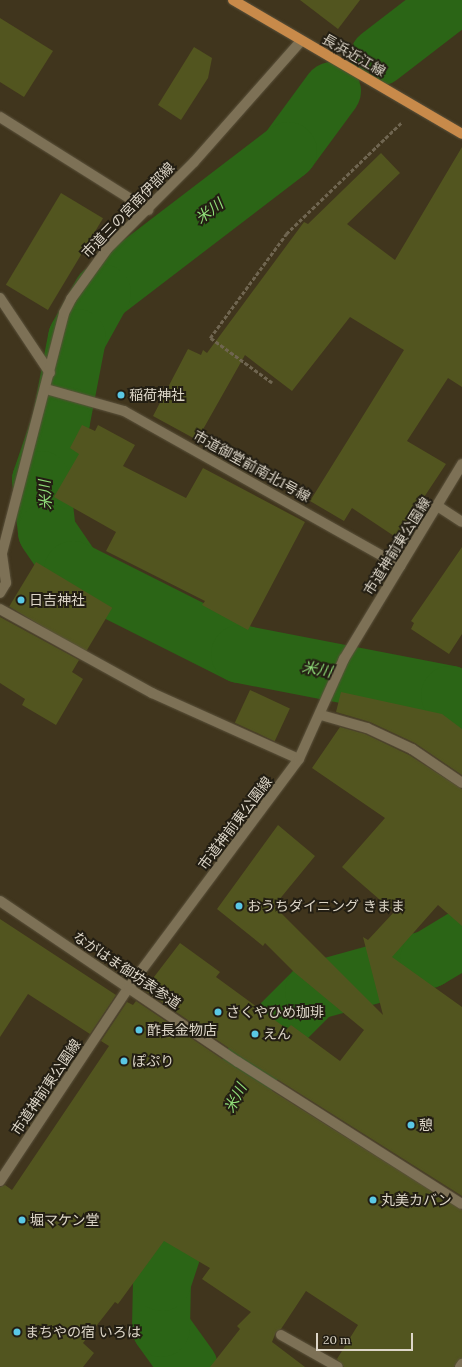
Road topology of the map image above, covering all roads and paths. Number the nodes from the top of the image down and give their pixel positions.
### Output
1 (233, 0) edge
2 (301, 41) junction
3 (417, 107) junction
4 (0, 117) edge
5 (462, 134) edge
6 (148, 210) junction
7 (0, 298) edge
8 (50, 373) junction
9 (272, 383) dead end
10 (51, 391) junction
11 (462, 464) edge
12 (439, 507) junction
13 (462, 522) edge
14 (1, 552) edge
15 (400, 566) junction
16 (0, 593) edge
17 (0, 609) edge
18 (321, 715) junction
19 (300, 759) junction
20 (462, 783) edge
21 (0, 901) edge
22 (129, 987) junction
23 (0, 1181) edge
24 (462, 1204) edge
25 (281, 1335) dead end
26 (462, 1364) edge
27 (338, 1367) edge
28 (460, 1367) edge

1 - 2 main road, 長浜近江線
2 - 3 main road, 長浜近江線
2 - 6 street, 市道三の宮南伊部線
3 - 5 main road, 長浜近江線
3 - 9 path
4 - 6 street
6 - 8 street, 市道三の宮南伊部線
7 - 8 street
8 - 10 street, 市道三の宮南伊部線
10 - 14 street, 市道三の宮南伊部線
10 - 15 street, 市道御堂前南北1号線
11 - 12 street, 市道神前東公園線
12 - 13 street
12 - 15 street, 市道神前東公園線
14 - 16 street, 市道三の宮南伊部線
15 - 18 street, 市道神前東公園線
17 - 19 street
18 - 19 street, 市道神前東公園線
18 - 20 street
19 - 22 street, 市道神前東公園線
21 - 22 street, ながはま御坊表参道
22 - 23 street, 市道神前東公園線
22 - 24 street, ながはま御坊表参道
25 - 27 street
26 - 28 street

